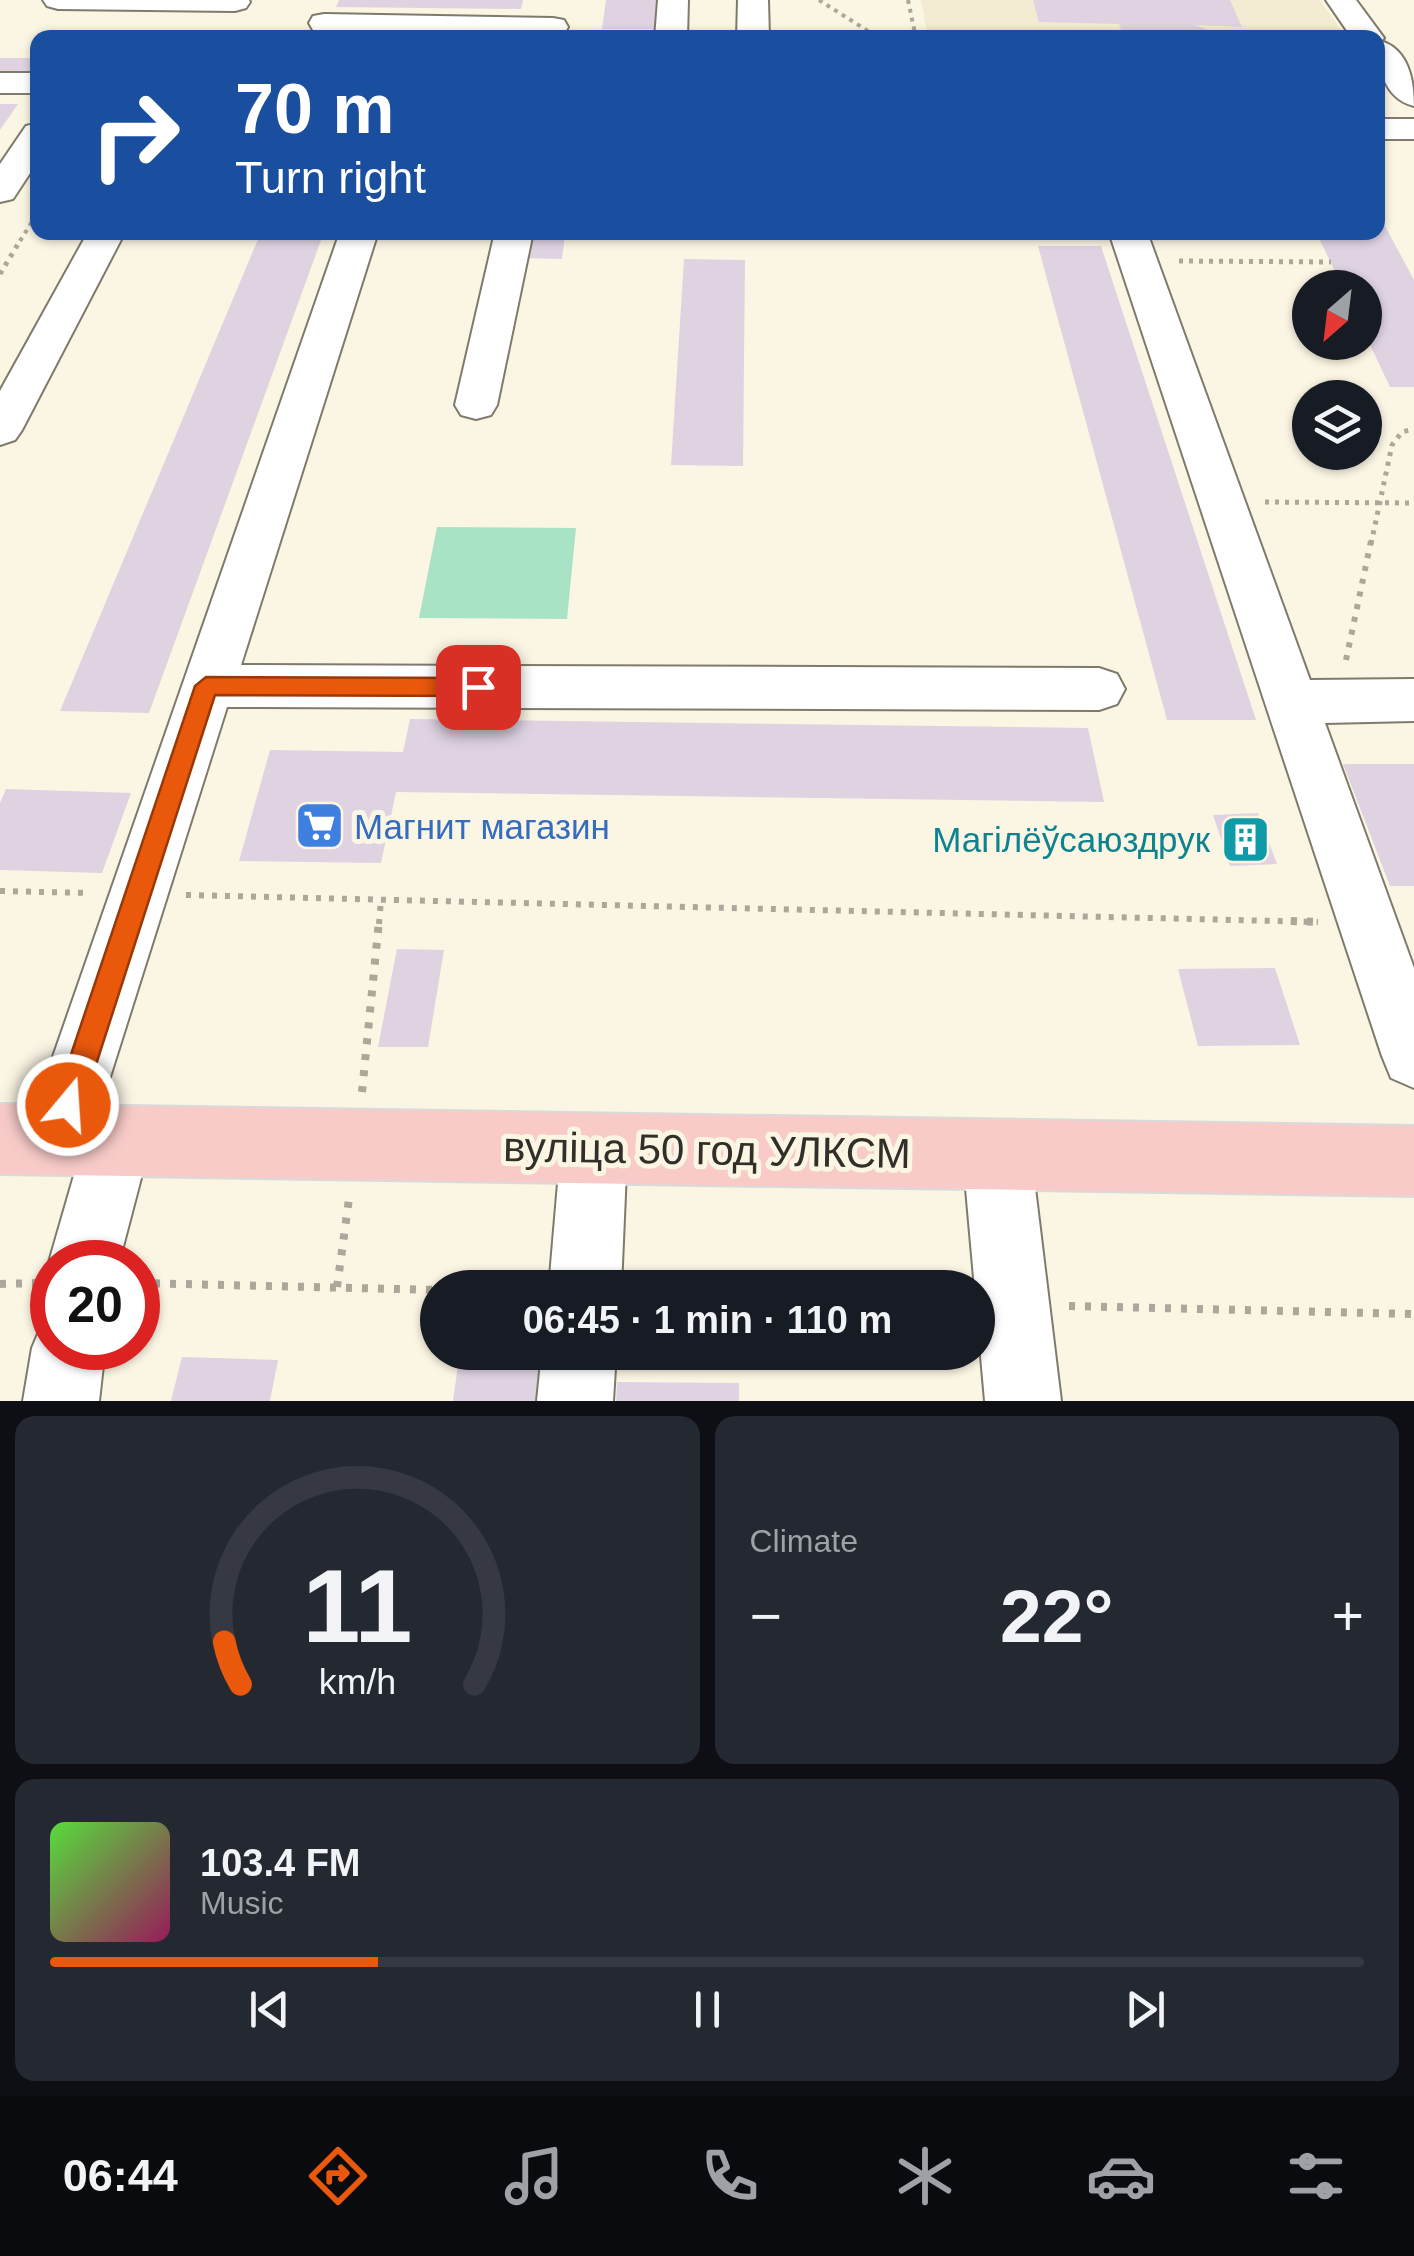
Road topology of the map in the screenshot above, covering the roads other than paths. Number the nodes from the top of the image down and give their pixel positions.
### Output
1 (58, 0) edge
2 (130, 0) edge
3 (673, 0) edge
4 (752, 0) edge
5 (1342, 0) edge
6 (236, 1) edge
7 (554, 22) edge
8 (324, 23) dead end
9 (220, 30) edge
10 (671, 30) edge
11 (753, 30) edge
12 (1363, 30) edge
13 (1385, 59) edge
14 (0, 83) edge
15 (30, 83) edge
16 (1414, 96) edge
17 (1385, 129) edge
18 (1414, 129) edge
19 (30, 145) edge
20 (0, 191) edge
21 (103, 240) edge
22 (356, 240) edge
23 (512, 240) edge
24 (1133, 247) edge
25 (476, 405) dead end
26 (0, 430) edge
27 (206, 686) junction
28 (1099, 689) dead end
29 (1414, 700) edge
30 (1314, 702) junction
31 (1414, 1056) edge
32 (59, 1140) edge
33 (594, 1148) junction
34 (997, 1154) junction
35 (1414, 1161) edge
36 (79, 1240) edge
37 (586, 1270) edge
38 (65, 1370) edge
39 (578, 1370) edge
40 (60, 1401) edge
41 (575, 1401) edge
42 (1022, 1401) edge

1 - 2 street
2 - 6 street
3 - 10 street
4 - 11 street
5 - 12 street
6 - 9 street
7 - 8 street
13 - 16 street
14 - 15 street
17 - 18 street
19 - 20 street
21 - 26 street
22 - 27 street
23 - 25 street
24 - 30 street
27 - 28 street
27 - 32 street
29 - 30 street
30 - 31 street
32 - 33 main road, вуліца 50 год УЛКСМ
32 - 36 street
33 - 34 main road, вуліца 50 год УЛКСМ
33 - 37 street
34 - 35 main road, вуліца 50 год УЛКСМ
34 - 42 street
38 - 40 street
39 - 41 street

